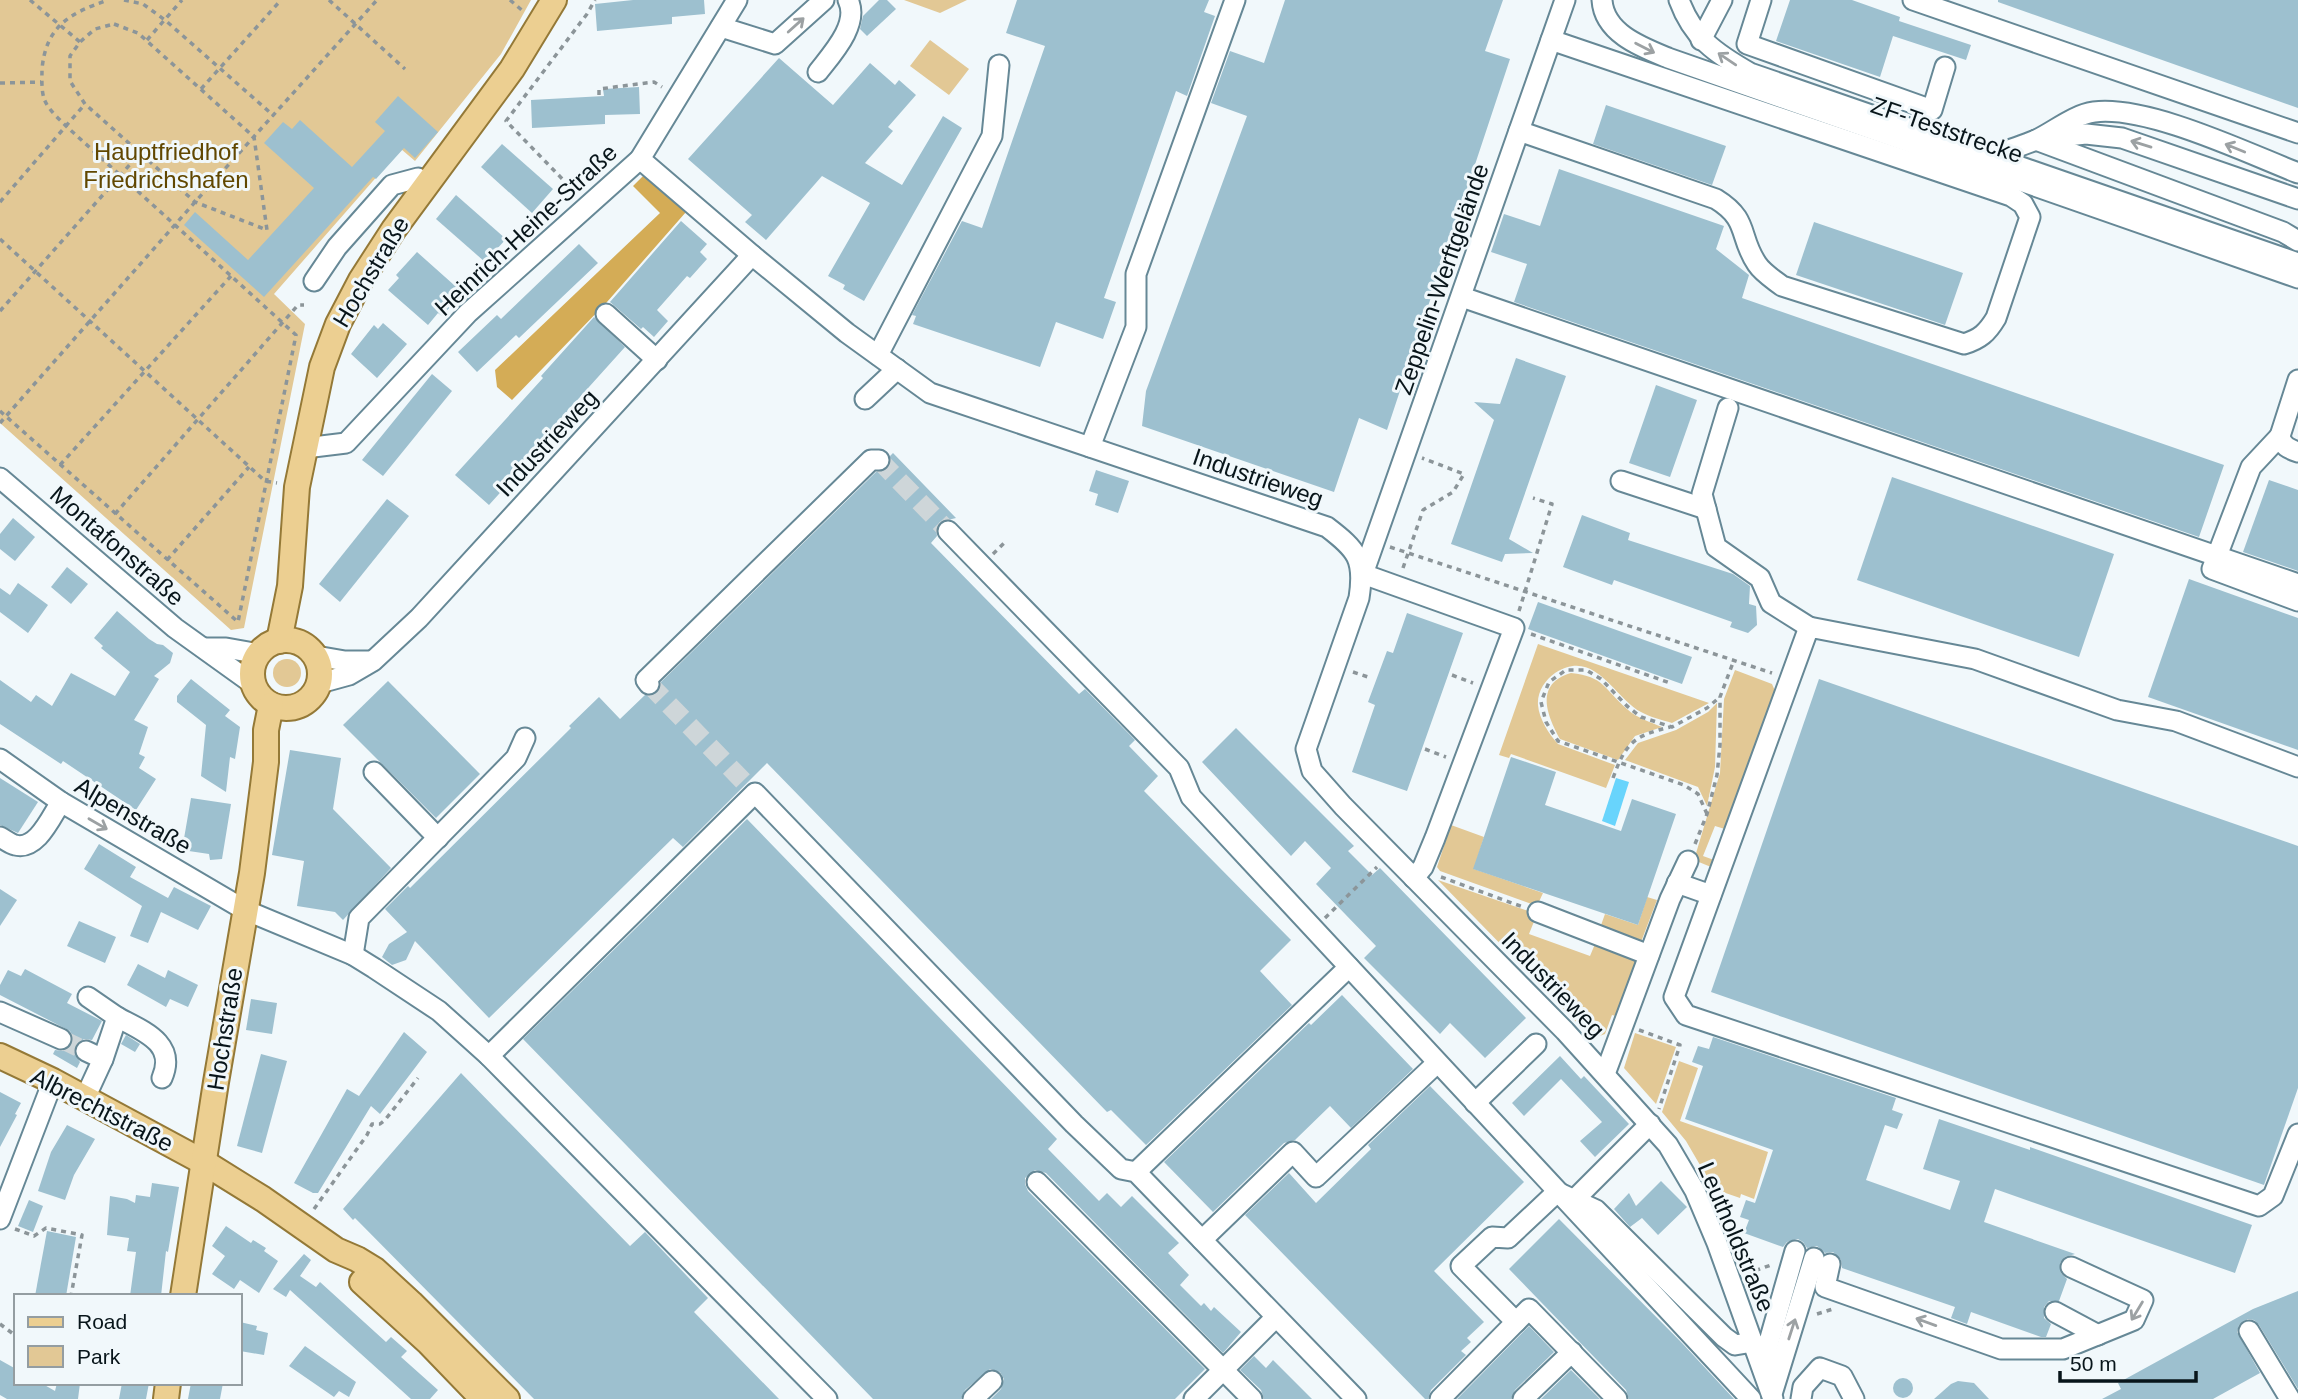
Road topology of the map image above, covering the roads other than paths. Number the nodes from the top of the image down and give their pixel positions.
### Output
1 (554, 0) edge
2 (737, 0) edge
3 (824, 0) edge
4 (848, 0) edge
5 (1236, 0) edge
6 (1565, 0) edge
7 (1602, 0) edge
8 (1679, 0) edge
9 (1722, 0) edge
10 (1761, 0) edge
11 (1913, 0) edge
12 (721, 27) junction
13 (1551, 40) junction
14 (1701, 40) junction
15 (999, 65) dead end
16 (1945, 67) dead end
17 (818, 72) dead end
18 (1519, 131) junction
19 (2298, 133) edge
20 (2036, 139) junction
21 (1991, 156) junction
22 (640, 159) junction
23 (2298, 173) edge
24 (425, 185) junction
25 (2298, 199) edge
26 (2298, 241) edge
27 (752, 255) junction
28 (2298, 263) edge
29 (2298, 278) edge
30 (314, 281) dead end
31 (1462, 296) junction
32 (606, 314) dead end
33 (878, 355) junction
34 (657, 360) junction
35 (897, 369) junction
36 (2298, 380) edge
37 (865, 399) dead end
38 (1728, 408) dead end
39 (2280, 436) junction
40 (1090, 447) junction
41 (305, 448) junction
42 (2298, 452) edge
43 (879, 460) dead end
44 (0, 478) edge
45 (1621, 481) dead end
46 (1706, 509) junction
47 (948, 531) tunnel mouth
48 (2217, 556) junction
49 (1363, 573) junction
50 (2298, 584) edge
51 (290, 586) junction
52 (2298, 601) edge
53 (1809, 627) junction
54 (269, 647) junction
55 (204, 648) junction
56 (310, 650) junction
57 (373, 661) junction
58 (320, 683) junction
59 (253, 684) junction
60 (649, 684) dead end
61 (271, 705) junction
62 (299, 707) junction
63 (525, 738) dead end
64 (0, 759) edge
65 (267, 762) junction
66 (2298, 767) edge
67 (374, 772) dead end
68 (61, 802) junction
69 (0, 837) edge
70 (438, 838) junction
71 (1688, 861) road end
72 (1414, 878) junction
73 (1677, 883) junction
74 (1711, 895) junction
75 (245, 910) junction
76 (1538, 912) road end
77 (1649, 955) junction
78 (353, 956) junction
79 (1349, 967) junction
80 (88, 997) dead end
81 (0, 1012) edge
82 (117, 1017) junction
83 (61, 1039) tunnel mouth
84 (1536, 1044) dead end
85 (0, 1056) edge
86 (489, 1056) junction
87 (1437, 1063) junction
88 (1605, 1074) junction
89 (162, 1078) dead end
90 (53, 1081) junction
91 (85, 1098) junction
92 (1475, 1103) junction
93 (1654, 1116) junction
94 (2298, 1134) edge
95 (205, 1163) junction
96 (1136, 1172) junction
97 (1037, 1182) dead end
98 (1566, 1196) junction
99 (6, 1223) edge
100 (1202, 1240) junction
101 (1813, 1258) junction
102 (2071, 1267) dead end
103 (183, 1294) edge
104 (2055, 1312) dead end
105 (1777, 1315) junction
106 (1276, 1317) junction
107 (1745, 1319) junction
108 (1516, 1322) junction
109 (2249, 1331) dead end
110 (2098, 1335) junction
111 (1753, 1342) junction
112 (1572, 1352) junction
113 (1762, 1366) junction
114 (1224, 1370) junction
115 (992, 1381) dead end
116 (474, 1390) edge
117 (1772, 1397) edge
118 (507, 1399) edge
119 (827, 1399) edge
120 (974, 1399) edge
121 (1194, 1399) edge
122 (1252, 1399) edge
123 (1356, 1399) edge
124 (1440, 1399) edge
125 (1523, 1399) edge
126 (1617, 1399) edge
127 (1751, 1399) edge
128 (1801, 1399) edge
129 (1854, 1399) edge
130 (2290, 1399) edge

1 - 24 main road, Hochstraße
2 - 12 street, Heinrich-Heine-Straße
12 -> 3 street
4 - 17 street
5 - 40 street
6 - 13 street, Zeppelin-Werftgelände
7 -> 29 street, ZF-Teststrecke
8 - 14 street, ZF-Teststrecke
9 - 14 street
10 - 16 street
11 - 19 street
12 - 22 street, Heinrich-Heine-Straße
13 - 18 street, Zeppelin-Werftgelände
13 - 18 street
21 -> 14 street, ZF-Teststrecke
15 - 33 street
18 - 31 street, Zeppelin-Werftgelände
20 - 21 street
23 -> 20 street
25 -> 20 street
20 - 26 street
21 - 28 street, ZF-Teststrecke
22 - 27 street, Industrieweg
22 - 41 street, Heinrich-Heine-Straße
24 - 30 street
24 - 41 main road, Hochstraße
27 - 33 street, Industrieweg
27 - 34 street, Industrieweg
31 - 48 street
31 - 49 street, Zeppelin-Werftgelände
32 - 34 street
33 - 35 street, Industrieweg
34 - 57 street, Industrieweg
35 - 37 street
35 - 40 street, Industrieweg
36 - 39 street
38 - 46 street
39 - 42 street
39 - 48 street
40 - 49 street, Industrieweg
41 - 51 main road, Hochstraße
43 - 60 street
44 - 55 street, Montafonstraße
45 - 46 street
46 - 53 street
47 - 79 street
48 - 50 street
48 - 52 street
49 - 72 street, Industrieweg
49 - 72 street
51 - 54 main road, Hochstraße
51 - 56 main road, Hochstraße
53 - 66 street
53 - 74 street
54 - 55 street
54 - 56 main road
54 - 59 main road
55 - 59 street, Montafonstraße
56 - 57 street
56 - 58 main road
57 - 58 street, Industrieweg
58 - 62 main road
59 - 61 main road
61 - 62 main road
61 - 65 main road, Hochstraße
62 - 65 main road, Hochstraße
63 - 70 street
64 - 68 street, Alpenstraße
65 - 75 main road, Hochstraße
67 - 70 street
68 - 69 street
68 -> 75 street, Alpenstraße
70 - 78 street
71 - 73 street
72 - 88 street, Industrieweg
73 - 74 street
73 - 77 street
74 - 94 street
75 - 78 street, Alpenstraße
75 - 95 main road, Hochstraße
76 - 77 street
77 - 88 street
78 - 86 street, Alpenstraße
79 - 87 street
79 - 96 street
80 - 82 street
81 - 83 street
82 - 89 street
82 - 91 street
84 - 92 street
85 - 90 main road, Albrechtstraße
86 - 96 street
86 - 119 street, Alpenstraße
87 - 92 street
87 - 100 street
88 - 93 street, Leutholdstraße
90 - 91 main road, Albrechtstraße
90 - 99 street
91 - 95 main road, Albrechtstraße
92 - 98 street
93 - 98 street
93 - 107 street, Leutholdstraße
95 - 103 main road, Hochstraße
95 - 116 main road, Albrechtstraße
96 - 100 street
97 - 114 street
98 - 108 street
98 - 111 street
98 - 127 street
100 - 106 street
101 - 105 street
110 -> 101 street
117 -> 101 street
102 -> 110 street
104 - 110 street
105 - 107 street
105 - 113 street
106 - 114 street
106 - 123 street
107 - 111 street, Leutholdstraße
108 - 112 street
108 - 124 street
109 - 130 street
111 - 113 street, Leutholdstraße
112 - 125 street
112 - 126 street
113 - 117 street, Leutholdstraße
114 - 121 street
114 - 122 street
115 - 120 street
116 - 118 main road, Albrechtstraße
128 - 129 street

